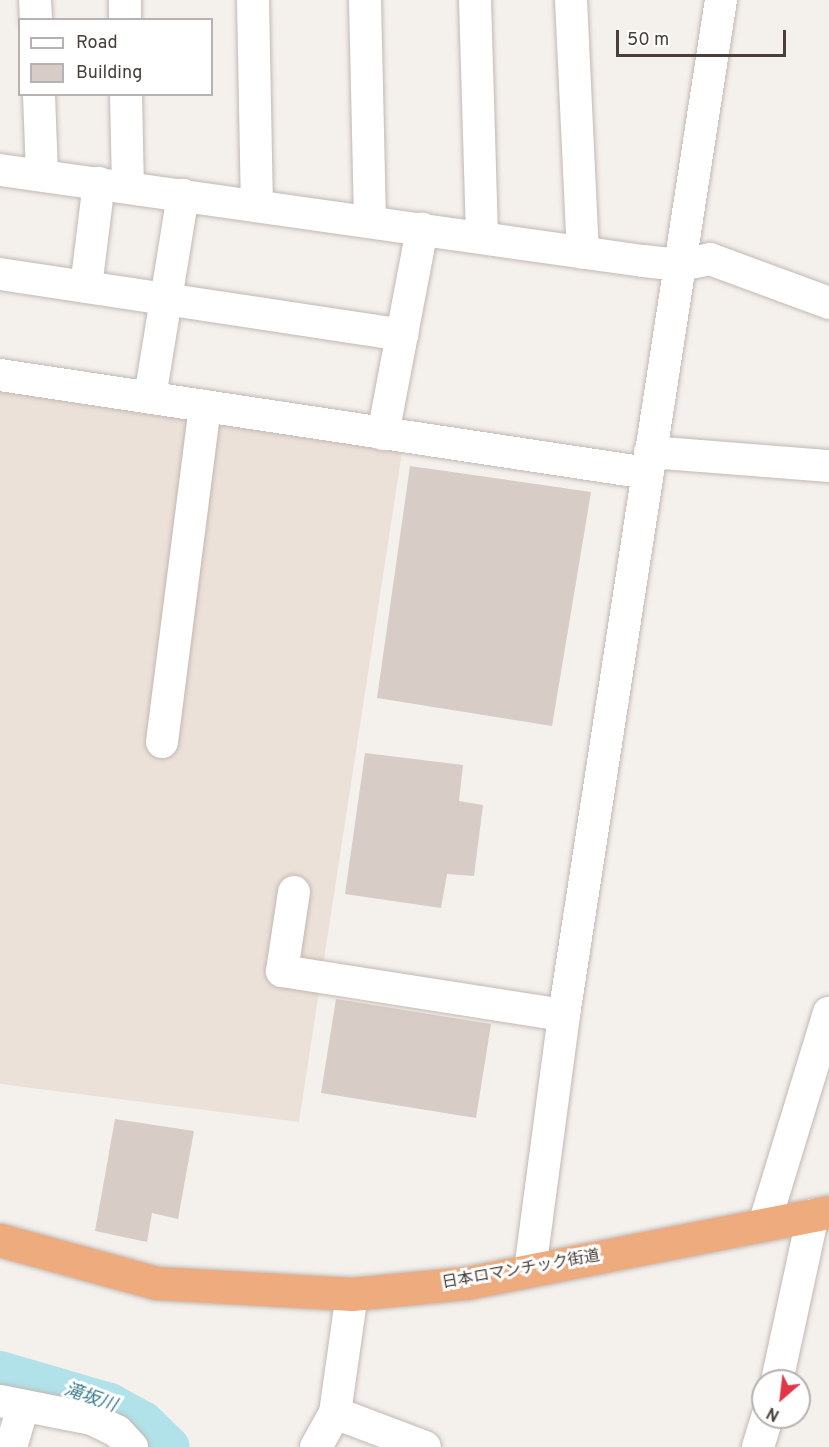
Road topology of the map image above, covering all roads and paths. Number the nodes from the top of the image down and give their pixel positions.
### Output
1 (35, 0) edge
2 (125, 0) edge
3 (253, 0) edge
4 (365, 0) edge
5 (475, 0) edge
6 (571, 0) edge
7 (721, 0) edge
8 (36, 18) edge
9 (125, 18) edge
10 (39, 96) edge
11 (126, 96) edge
12 (0, 170) edge
13 (42, 175) junction
14 (113, 185) junction
15 (183, 195) junction
16 (257, 206) junction
17 (370, 221) junction
18 (422, 229) junction
19 (482, 238) junction
20 (583, 253) junction
21 (680, 265) junction
22 (0, 274) edge
23 (86, 287) junction
24 (166, 299) junction
25 (829, 303) edge
26 (402, 335) junction
27 (0, 375) edge
28 (150, 397) junction
29 (205, 406) junction
30 (383, 434) junction
31 (649, 462) junction
32 (829, 466) edge
33 (162, 742) dead end
34 (294, 892) dead end
35 (829, 1013) edge
36 (564, 1015) junction
37 (821, 1214) edge
38 (764, 1225) junction
39 (0, 1240) edge
40 (530, 1270) junction
41 (352, 1293) junction
42 (780, 1369) edge
43 (12, 1404) edge
44 (335, 1413) junction
45 (763, 1429) edge
46 (414, 1442) edge
47 (11, 1447) edge
48 (132, 1447) edge
49 (316, 1447) edge
50 (758, 1447) edge

1 - 8 street
2 - 9 street
3 - 16 street
4 - 17 street
5 - 19 street
6 - 20 street
7 - 21 street
10 - 13 street
11 - 14 street
12 - 13 street
13 - 14 street
14 - 15 street
14 - 23 street
15 - 16 street
15 - 24 street
16 - 17 street
17 - 18 street
18 - 19 street
18 - 26 street
19 - 20 street
20 - 21 street
21 - 25 street
21 - 31 street
22 - 23 street
23 - 24 street
24 - 26 street
24 - 28 street
26 - 30 street
27 - 28 street
28 - 29 street
29 - 30 street
29 - 33 street
30 - 31 street
31 - 32 street
31 - 36 street
34 - 36 street
35 - 38 street
36 - 40 street
37 - 38 highway, 日本ロマンチック街道
37 - 42 street
38 - 40 highway, 日本ロマンチック街道
39 - 41 highway, 日本ロマンチック街道
40 - 41 highway, 日本ロマンチック街道
41 - 44 street
43 - 47 street
43 - 48 street
44 - 46 street
44 - 49 street
45 - 50 street

